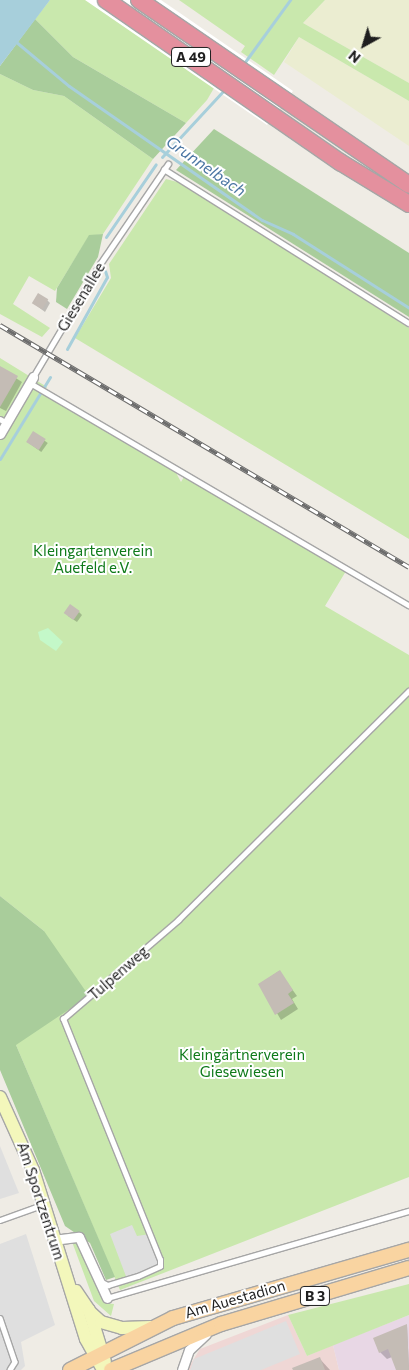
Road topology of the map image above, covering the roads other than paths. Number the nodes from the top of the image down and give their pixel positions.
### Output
1 (106, 0) edge
2 (139, 0) edge
3 (168, 164) dead end
4 (164, 169) junction
5 (409, 185) edge
6 (409, 204) edge
7 (409, 323) edge
8 (34, 383) junction
9 (3, 421) edge
10 (0, 434) edge
11 (409, 605) edge
12 (409, 691) edge
13 (0, 1097) edge
14 (42, 1205) junction
15 (409, 1211) edge
16 (0, 1220) edge
17 (53, 1240) junction
18 (409, 1250) edge
19 (409, 1268) edge
20 (67, 1279) junction
21 (98, 1280) junction
22 (107, 1298) joint
23 (89, 1310) junction
24 (0, 1320) edge
25 (221, 1324) junction
26 (151, 1327) junction
27 (99, 1354) junction
28 (10, 1370) edge
29 (70, 1370) edge
30 (104, 1370) edge
31 (111, 1370) edge
32 (182, 1370) edge

1 - 6 highway, A 49
2 - 5 highway, A 49
3 - 4 lane, Giesenallee
4 - 7 lane
4 - 8 lane, Giesenallee
8 - 9 street, Giesenallee
8 - 11 lane
9 - 10 street, Giesenallee
12 - 21 lane, Tulpenweg
13 - 14 street, Am Sportzentrum
14 - 16 lane
14 - 17 street, Am Sportzentrum
15 - 22 lane
17 - 20 street, Am Sportzentrum
17 - 21 street
18 - 26 main road, Am Auestadion / B 3
19 - 25 main road, Am Auestadion / B 3
20 - 23 street, Am Sportzentrum
20 - 27 street, Am Sportzentrum
21 - 22 street
23 - 26 street, B 3
23 - 27 street, Am Sportzentrum
24 - 28 lane
25 - 31 main road, Am Auestadion / B 3
25 - 32 street
26 - 27 main road, Am Auestadion / B 3
27 - 29 main road, Am Auestadion / B 3
27 - 30 street, Am Sportzentrum

